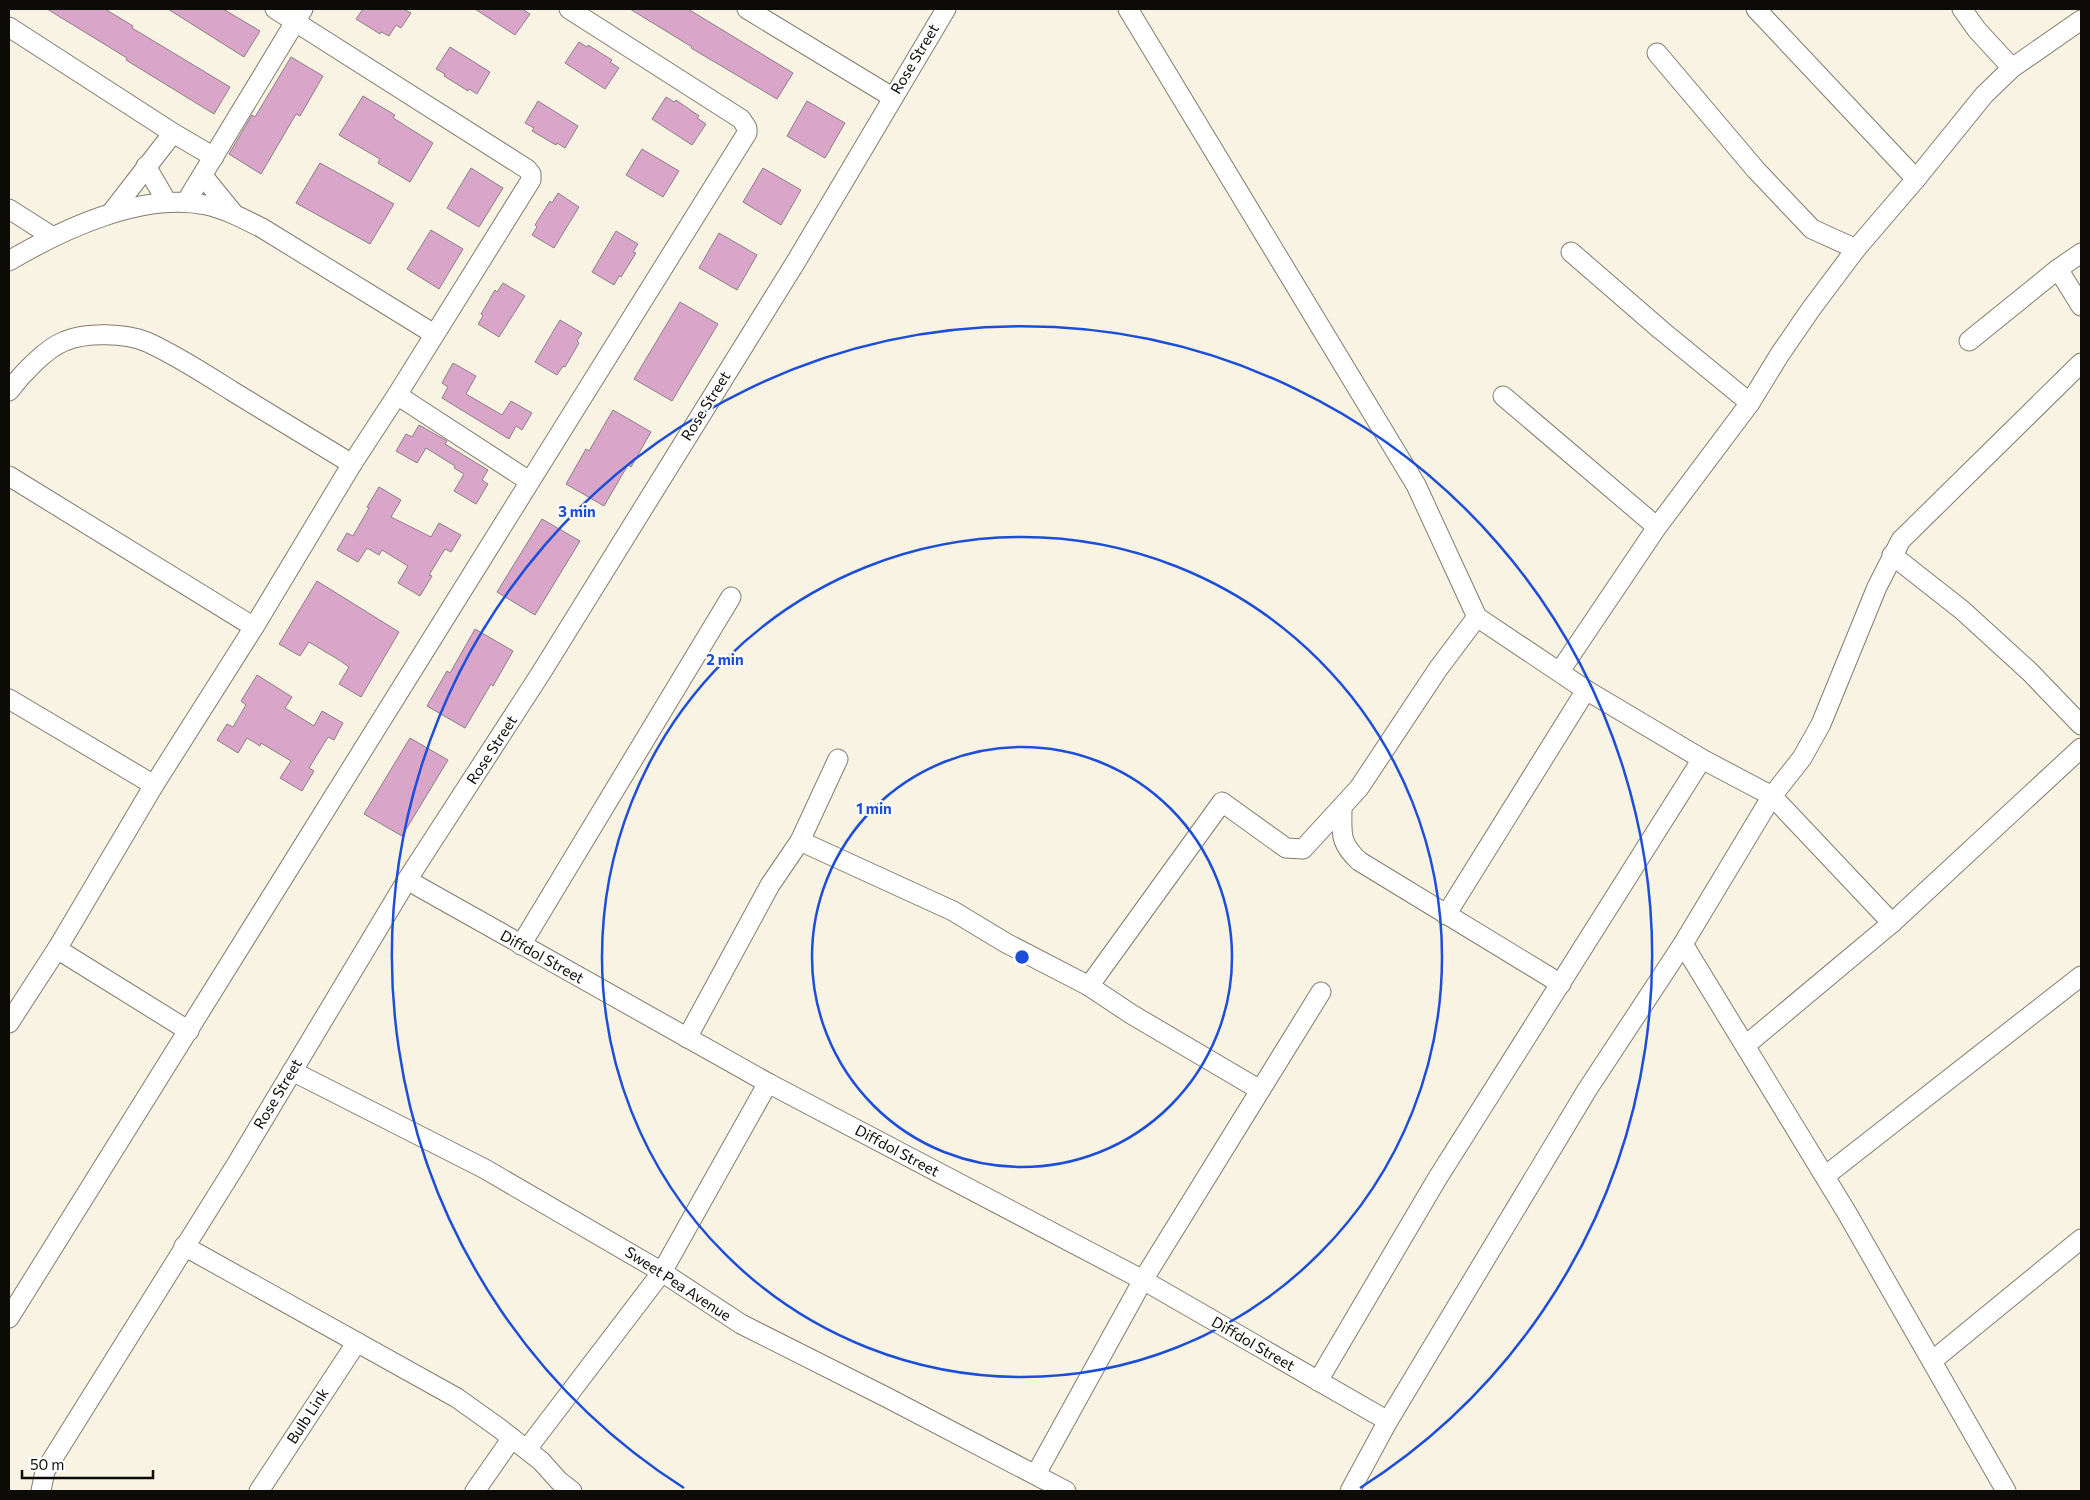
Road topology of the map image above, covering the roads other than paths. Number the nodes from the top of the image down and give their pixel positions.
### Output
1 (275, 9) edge
2 (569, 9) edge
3 (747, 9) edge
4 (1128, 9) edge
5 (1756, 9) edge
6 (1962, 9) edge
7 (943, 10) edge
8 (299, 15) edge
9 (2081, 20) edge
10 (9, 26) edge
11 (1657, 53) dead end
12 (2012, 68) junction
13 (892, 97) junction
14 (173, 133) junction
15 (214, 158) junction
16 (146, 166) junction
17 (203, 176) junction
18 (1916, 179) junction
19 (167, 202) junction
20 (186, 202) junction
21 (9, 209) edge
22 (111, 213) junction
23 (234, 214) junction
24 (52, 237) junction
25 (1856, 249) junction
26 (1571, 252) dead end
27 (2081, 253) edge
28 (9, 261) edge
29 (2058, 269) junction
30 (2081, 306) edge
31 (434, 334) junction
32 (1970, 342) dead end
33 (2081, 363) edge
34 (9, 391) edge
35 (398, 395) junction
36 (1503, 396) dead end
37 (1750, 403) junction
38 (352, 464) junction
39 (9, 476) edge
40 (528, 481) junction
41 (1657, 526) junction
42 (1892, 555) junction
43 (731, 597) dead end
44 (1477, 617) junction
45 (254, 627) junction
46 (1560, 671) junction
47 (1586, 690) junction
48 (9, 699) edge
49 (2081, 725) edge
50 (2081, 748) edge
51 (838, 759) dead end
52 (1702, 759) junction
53 (154, 785) junction
54 (1772, 796) junction
55 (1342, 808) junction
56 (800, 840) junction
57 (407, 880) junction
58 (1446, 915) junction
59 (1892, 923) junction
60 (1683, 944) junction
61 (521, 946) junction
62 (57, 949) junction
63 (2081, 976) edge
64 (1562, 984) junction
65 (1090, 986) junction
66 (1321, 992) dead end
67 (9, 1023) edge
68 (188, 1032) junction
69 (686, 1038) junction
70 (1746, 1045) junction
71 (292, 1071) junction
72 (768, 1083) junction
73 (1260, 1090) junction
74 (1825, 1176) junction
75 (2081, 1239) edge
76 (184, 1246) junction
77 (662, 1272) junction
78 (1143, 1280) junction
79 (9, 1318) edge
80 (357, 1342) junction
81 (1932, 1361) junction
82 (1318, 1382) junction
83 (1388, 1421) junction
84 (520, 1444) junction
85 (1036, 1474) junction
86 (41, 1491) edge
87 (259, 1491) edge
88 (476, 1491) edge
89 (572, 1491) edge
90 (1066, 1491) edge
91 (1350, 1491) edge
92 (2006, 1491) edge

1 - 8 street
2 - 40 street
3 - 13 street
4 - 44 street
5 - 18 street
6 - 12 street
7 - 13 street, Rose Street
8 - 15 street
8 - 31 street
9 - 12 street
10 - 14 street
11 - 25 street
12 - 18 street
13 - 57 street, Rose Street
14 - 15 street
14 - 16 street
15 - 17 street
16 - 19 street
16 - 22 street
17 - 20 street
17 - 23 street
18 - 25 street
19 - 20 street
19 - 22 street
20 - 23 street
21 - 24 street
22 - 24 street
23 - 31 street
24 - 28 street
25 - 37 street
26 - 37 street
27 - 29 street
29 - 30 street
29 - 32 street
31 - 35 street
33 - 42 street
34 - 38 street
35 - 38 street
35 - 40 street
36 - 41 street
37 - 41 street
38 - 45 street
39 - 45 street
40 - 68 street
41 - 46 street
42 - 49 street
42 - 54 street
43 - 61 street
44 - 46 street
44 - 55 street
45 - 53 street
46 - 47 street
47 - 52 street
47 - 58 street
48 - 53 street
50 - 59 street
51 - 56 street
52 - 54 street
52 - 64 street
53 - 62 street
54 - 59 street
54 - 60 street
55 - 58 street
55 - 65 street
56 - 65 street
56 - 69 street
57 - 61 street, Diffdol Street
57 - 71 street, Rose Street
58 - 64 street
59 - 70 street
60 - 70 street
60 - 83 street
61 - 69 street, Diffdol Street
62 - 67 street
62 - 68 street
63 - 74 street
64 - 82 street
65 - 73 street
66 - 73 street
68 - 79 street
69 - 72 street, Diffdol Street
70 - 74 street
71 - 76 street, Rose Street
71 - 77 street, Sweet Pea Avenue
72 - 77 street
72 - 78 street, Diffdol Street
73 - 78 street
74 - 81 street
75 - 81 street
76 - 80 street
76 - 86 street, Rose Street
77 - 84 street
77 - 85 street, Sweet Pea Avenue
78 - 82 street, Diffdol Street
78 - 85 street
80 - 84 street
80 - 87 street, Bulb Link
81 - 92 street
82 - 83 street, Diffdol Street
83 - 91 street
84 - 88 street
84 - 89 street
85 - 90 street, Sweet Pea Avenue

